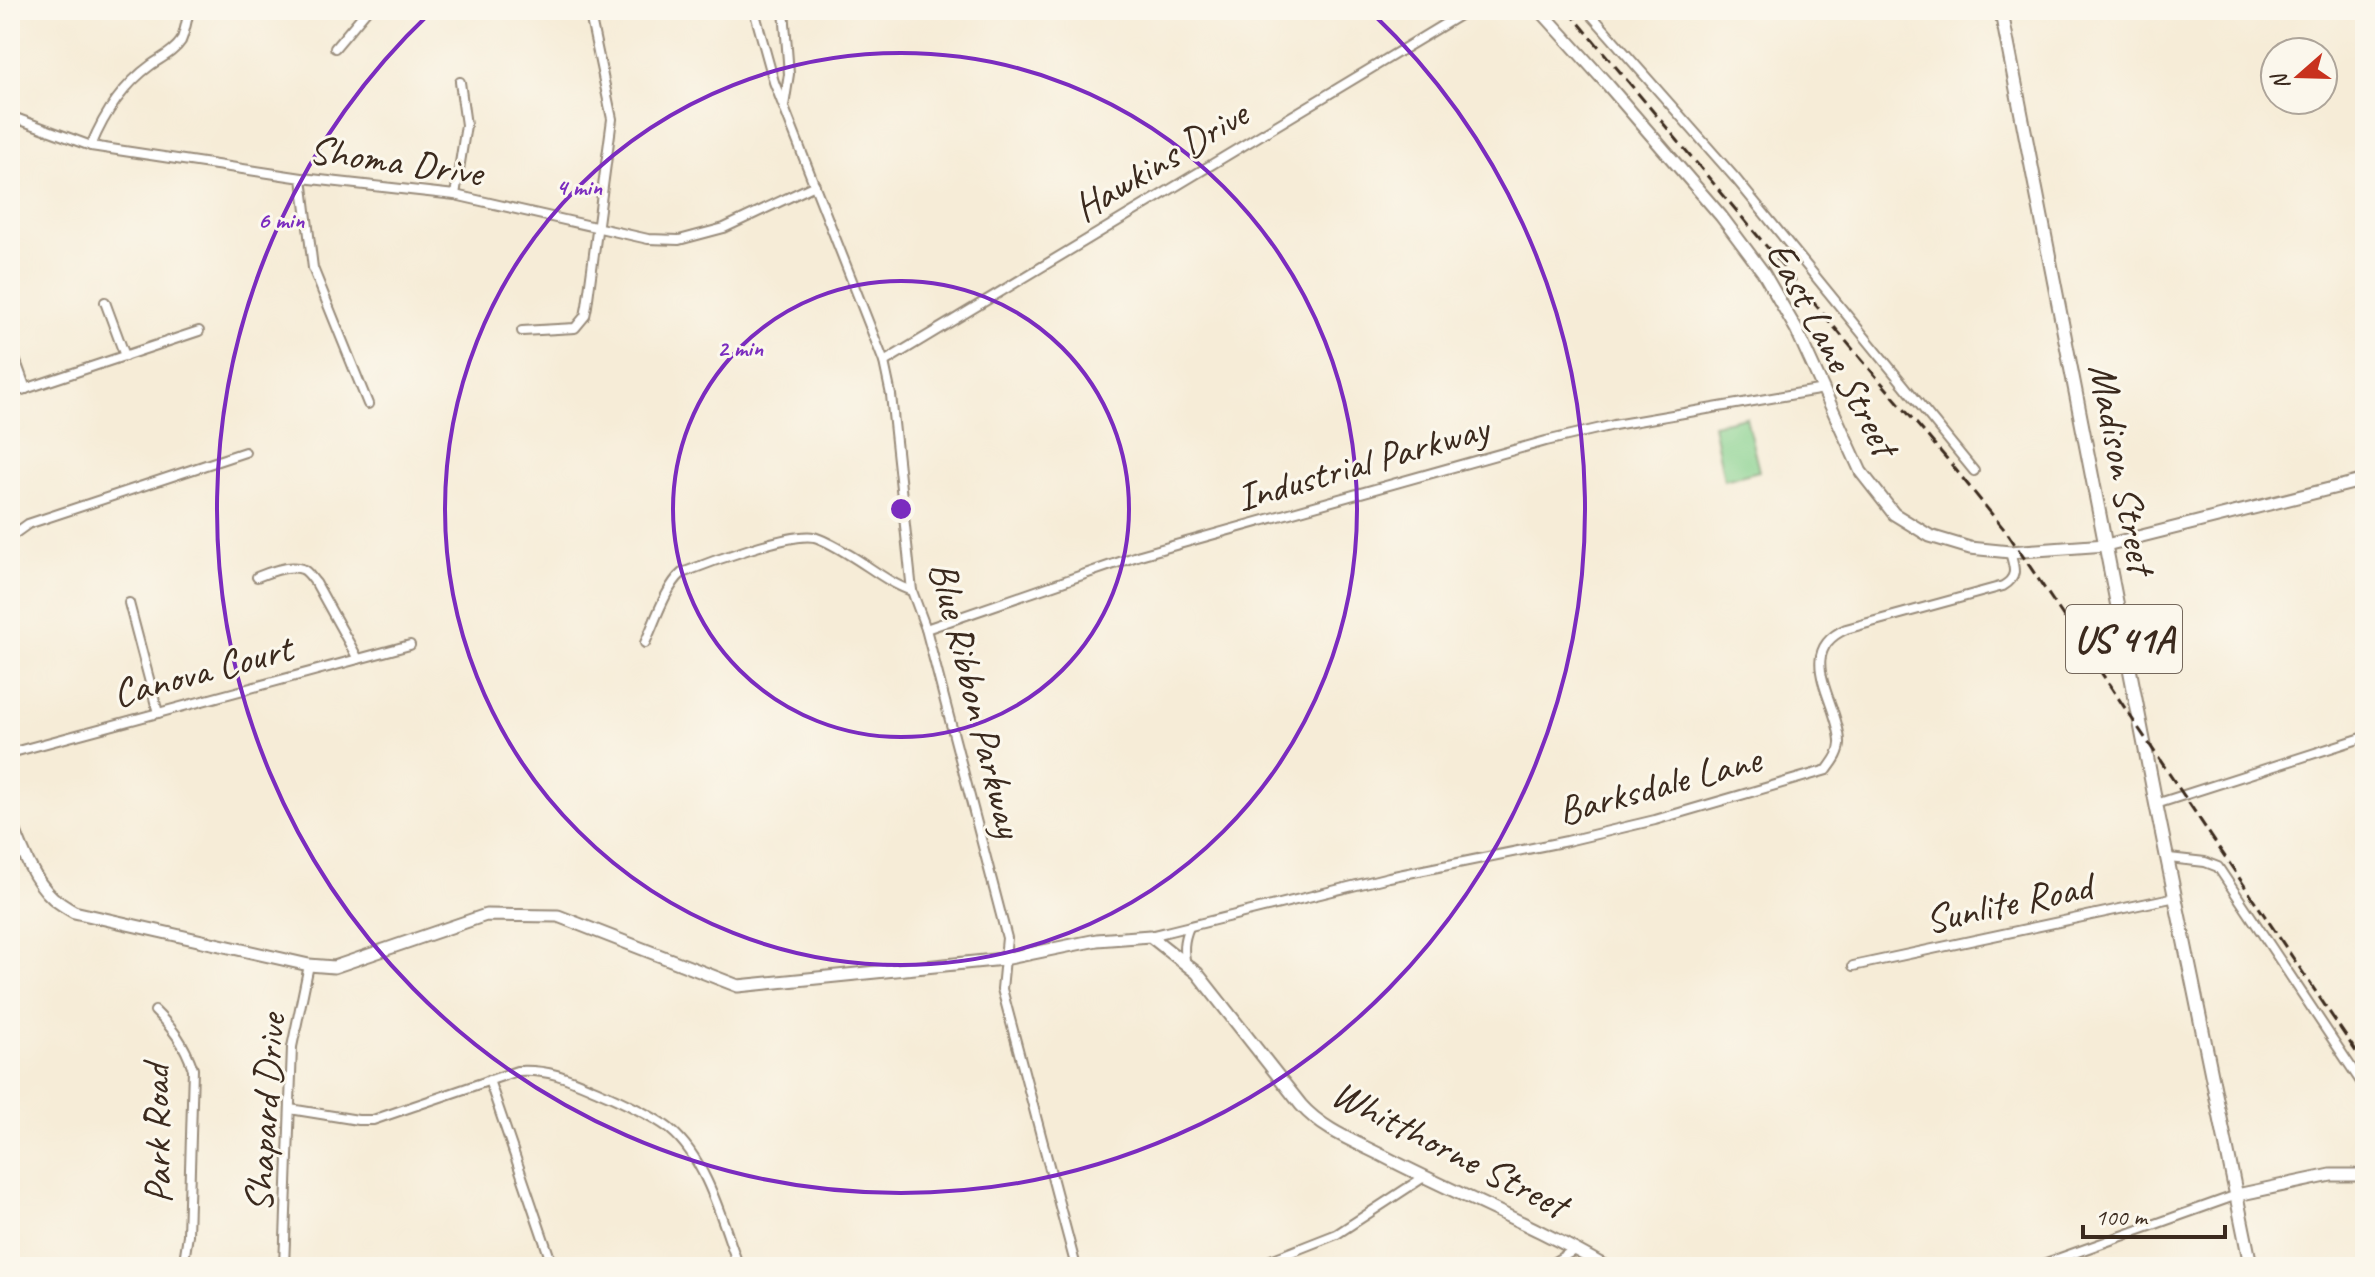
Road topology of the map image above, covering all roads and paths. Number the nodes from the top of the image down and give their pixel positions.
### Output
1 (189, 10) edge
2 (367, 10) edge
3 (589, 10) edge
4 (754, 10) edge
5 (784, 10) edge
6 (1468, 10) edge
7 (1540, 10) edge
8 (1587, 10) edge
9 (2001, 10) edge
10 (335, 48) dead end
11 (460, 82) dead end
12 (784, 106) junction
13 (10, 116) edge
14 (91, 146) junction
15 (302, 178) junction
16 (815, 185) junction
17 (455, 195) junction
18 (598, 226) junction
19 (105, 302) dead end
20 (199, 331) dead end
21 (522, 331) dead end
22 (10, 345) edge
23 (125, 356) junction
24 (884, 362) junction
25 (26, 389) junction
26 (1824, 389) junction
27 (10, 394) edge
28 (368, 404) dead end
29 (245, 452) dead end
30 (1974, 471) dead end
31 (2365, 480) edge
32 (10, 537) edge
33 (2106, 545) junction
34 (2010, 552) junction
35 (257, 577) dead end
36 (912, 591) junction
37 (129, 603) dead end
38 (926, 629) junction
39 (645, 643) dead end
40 (410, 645) dead end
41 (358, 659) junction
42 (158, 713) junction
43 (2365, 737) edge
44 (10, 753) edge
45 (2156, 804) junction
46 (10, 818) edge
47 (2169, 858) junction
48 (2176, 897) junction
49 (1189, 927) junction
50 (1150, 936) junction
51 (1004, 959) junction
52 (309, 965) junction
53 (1186, 965) junction
54 (1853, 966) dead end
55 (155, 1011) dead end
56 (489, 1080) junction
57 (2365, 1088) edge
58 (290, 1109) junction
59 (2365, 1175) edge
60 (1424, 1177) junction
61 (2237, 1195) junction
62 (1576, 1249) junction
63 (183, 1267) edge
64 (284, 1267) edge
65 (553, 1267) edge
66 (739, 1267) edge
67 (1076, 1267) edge
68 (1256, 1267) edge
69 (1546, 1267) edge
70 (1606, 1267) edge
71 (2035, 1267) edge
72 (2251, 1267) edge

1 - 14 street
2 - 10 street
3 - 18 street
4 - 12 street, Blue Ribbon Parkway
5 - 12 street, Blue Ribbon Parkway
6 - 24 street, Hawkins Drive
7 - 26 street, East Lane Street
8 - 30 street
9 - 33 main road, Madison Street / US 41A
11 - 17 street
12 - 16 street, Blue Ribbon Parkway
13 - 14 street, Shoma Drive
14 - 15 street, Shoma Drive
15 - 17 street, Shoma Drive
15 - 28 street
16 - 18 street, Shoma Drive
16 - 24 street, Blue Ribbon Parkway
17 - 18 street, Shoma Drive
18 - 21 street
19 - 23 street
20 - 23 street
22 - 25 street
23 - 25 street
24 - 36 street, Blue Ribbon Parkway
25 - 27 street
26 - 34 street, East Lane Street
26 - 38 street, Industrial Parkway
29 - 32 street
31 - 33 street, East Lane Street
33 - 34 street, East Lane Street
33 - 45 main road, Madison Street / US 41A
34 - 49 street, Barksdale Lane
35 - 41 street
36 - 38 street, Blue Ribbon Parkway
36 - 39 street
37 - 42 street
38 - 51 street, Blue Ribbon Parkway
40 - 41 street, Canova Court
41 - 42 street, Canova Court
42 - 44 street, Canova Court
43 - 45 street
45 - 47 main road, Madison Street / US 41A
46 - 52 street
47 - 48 main road, Madison Street / US 41A
47 - 57 street
48 - 54 street, Sunlite Road
48 - 61 main road, Madison Street / US 41A
49 - 50 street, Barksdale Lane
49 - 53 street
50 - 51 street
50 - 53 street, Whitthorne Street
51 - 52 street
51 - 67 street, Blue Ribbon Parkway
52 - 58 street, Shapard Drive
53 - 60 street, Whitthorne Street
55 - 63 street, Park Road
56 - 58 street
56 - 65 street
56 - 66 street
58 - 64 street, Shapard Drive
59 - 61 street
60 - 62 street, Whitthorne Street
60 - 68 street
61 - 71 street
61 - 72 main road, Madison Street / US 41A
62 - 69 street
62 - 70 street, Whitthorne Street

